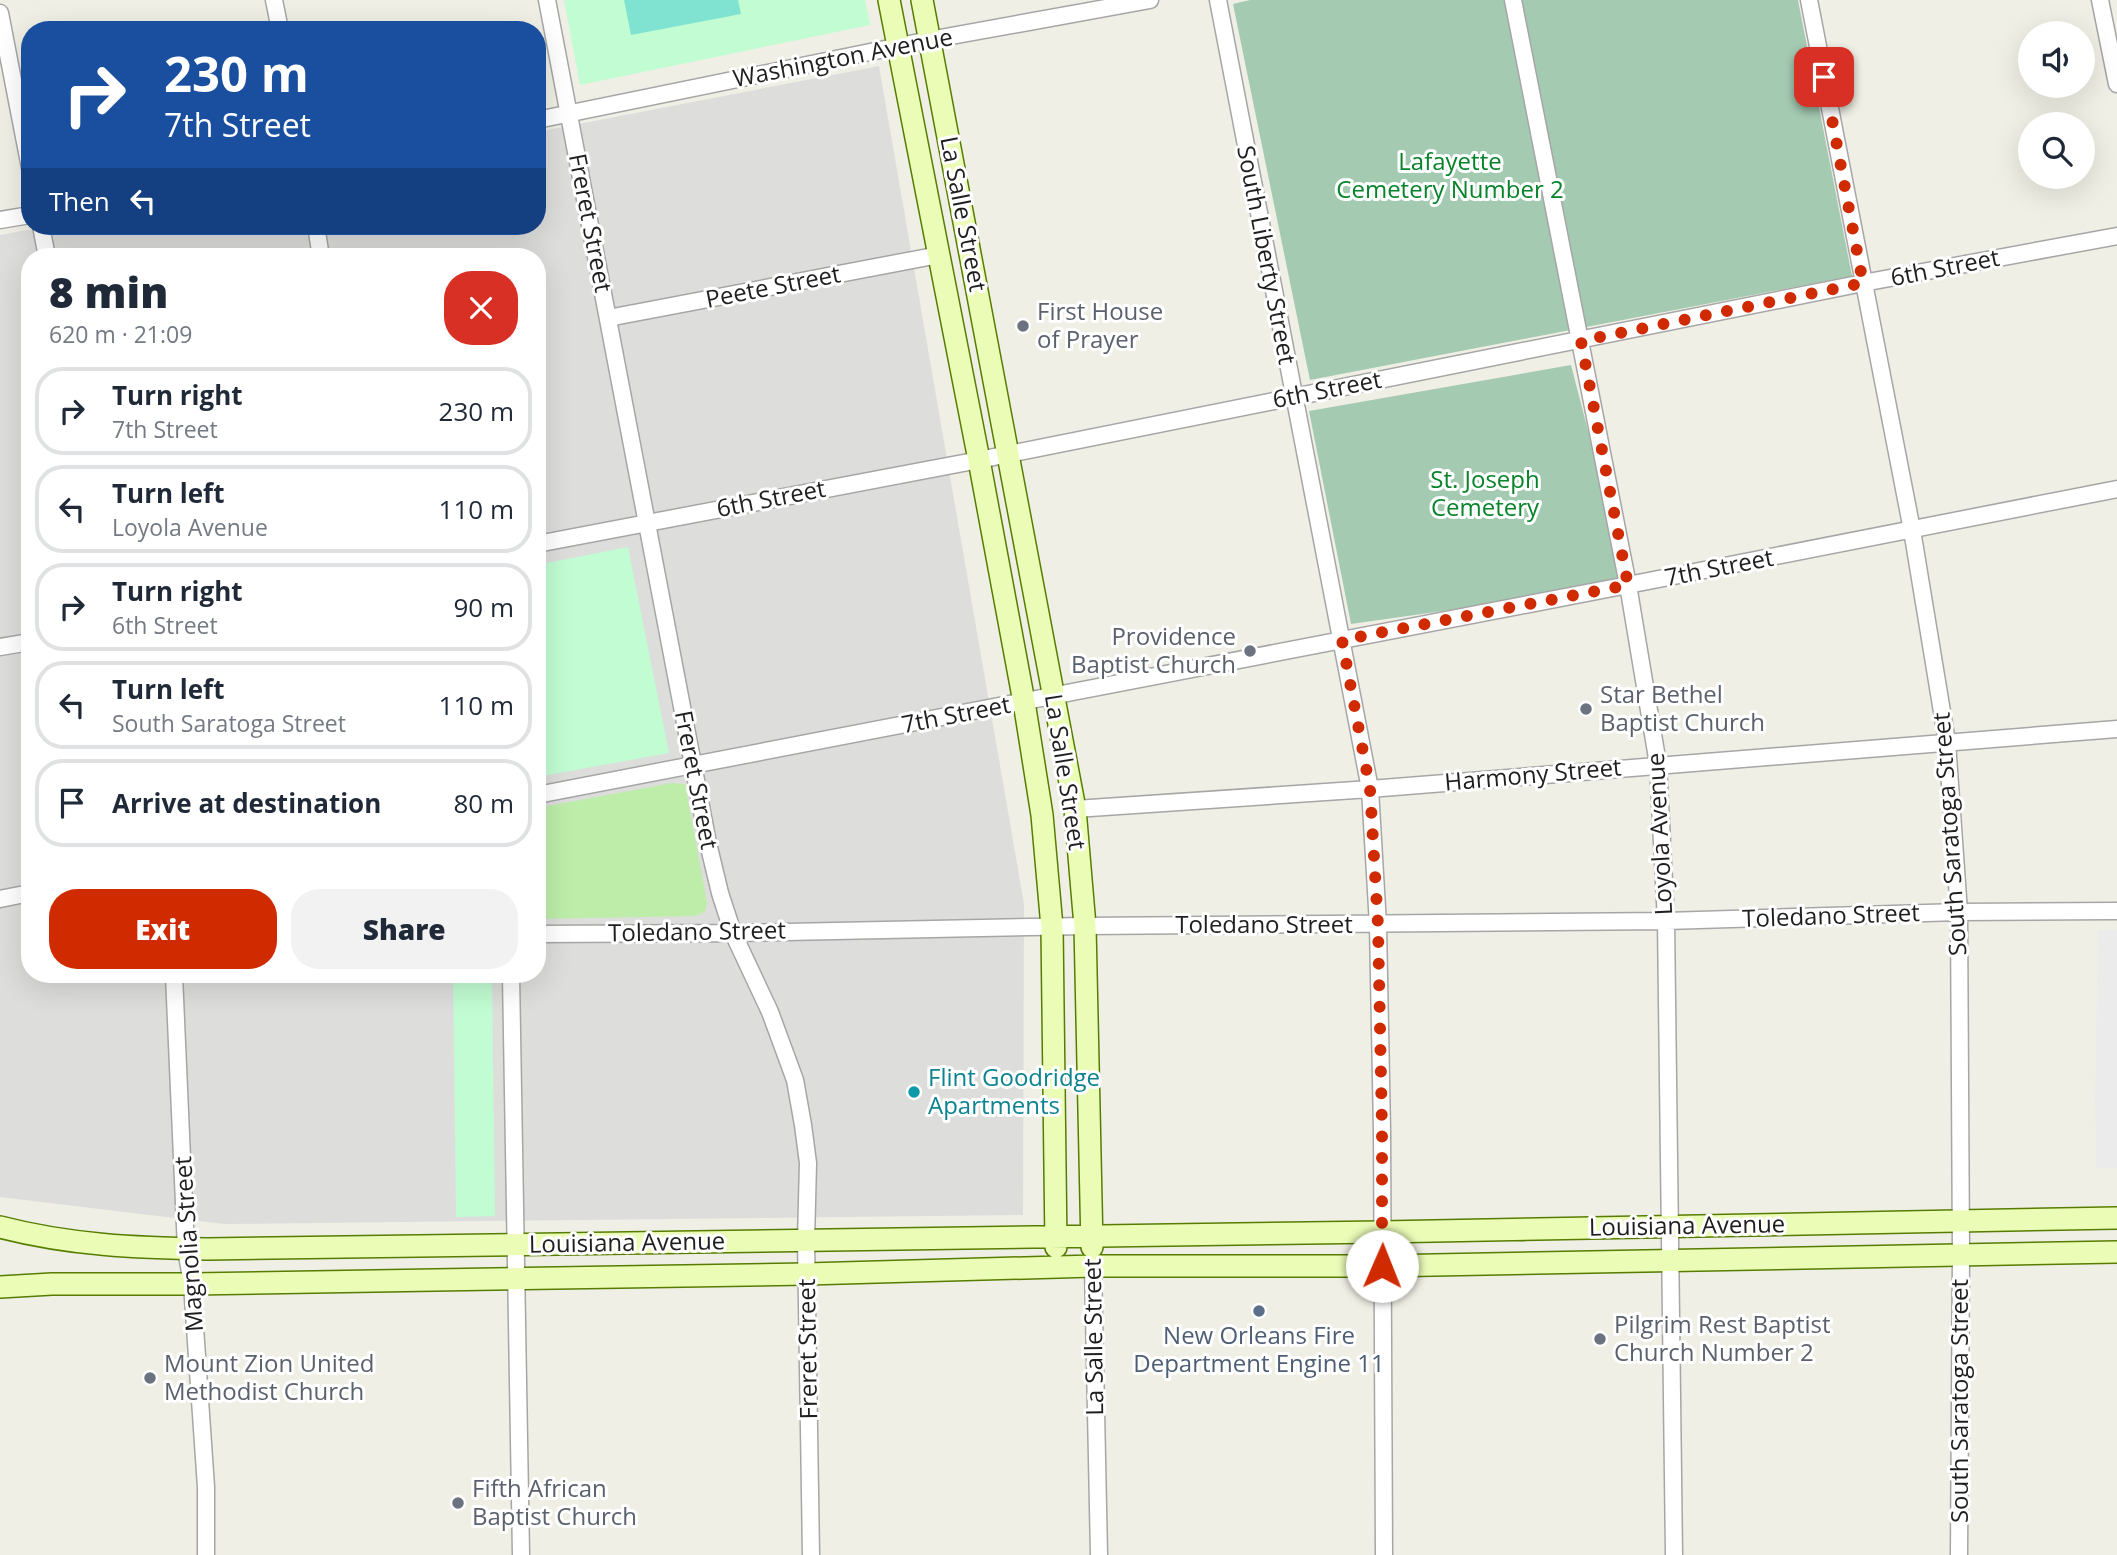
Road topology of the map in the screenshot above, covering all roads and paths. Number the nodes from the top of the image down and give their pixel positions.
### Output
1 (274, 0) edge
2 (547, 0) edge
3 (889, 0) edge
4 (922, 0) edge
5 (1150, 0) edge
6 (1218, 0) edge
7 (1513, 0) edge
8 (1809, 0) edge
9 (2101, 0) edge
10 (0, 13) edge
11 (278, 21) edge
12 (929, 40) junction
13 (898, 47) junction
14 (2117, 84) edge
15 (568, 114) junction
16 (546, 118) edge
17 (21, 122) edge
18 (21, 216) edge
19 (0, 220) edge
20 (2117, 236) edge
21 (939, 255) junction
22 (1863, 283) junction
23 (608, 318) junction
24 (1581, 341) junction
25 (1293, 396) junction
26 (1008, 453) junction
27 (979, 460) junction
28 (2117, 489) edge
29 (648, 523) junction
30 (1912, 530) junction
31 (546, 542) edge
32 (1628, 585) junction
33 (1342, 640) junction
34 (21, 644) edge
35 (0, 647) edge
36 (1053, 697) junction
37 (1024, 702) junction
38 (2117, 729) edge
39 (1947, 742) junction
40 (1658, 764) junction
41 (693, 765) junction
42 (1370, 789) junction
43 (546, 793) edge
44 (1075, 809) junction
45 (21, 895) edge
46 (0, 899) edge
47 (2117, 911) edge
48 (1959, 912) junction
49 (1666, 921) junction
50 (1378, 925) junction
51 (1085, 926) junction
52 (1052, 927) junction
53 (733, 933) junction
54 (546, 934) edge
55 (174, 983) edge
56 (511, 983) edge
57 (2117, 1218) edge
58 (1961, 1221) junction
59 (1670, 1226) junction
60 (0, 1227) edge
61 (1382, 1232) junction
62 (1256, 1234) junction
63 (1091, 1235) junction
64 (1055, 1236) junction
65 (806, 1240) junction
66 (515, 1244) junction
67 (186, 1249) junction
68 (2117, 1252) edge
69 (1961, 1255) junction
70 (1671, 1261) junction
71 (1094, 1266) junction
72 (1256, 1266) junction
73 (1382, 1266) junction
74 (1056, 1267) junction
75 (807, 1274) junction
76 (0, 1277) edge
77 (515, 1278) junction
78 (52, 1284) junction
79 (192, 1284) junction
80 (0, 1287) edge
81 (206, 1555) edge
82 (522, 1555) edge
83 (811, 1555) edge
84 (1099, 1555) edge
85 (1384, 1555) edge
86 (1674, 1555) edge
87 (1959, 1555) edge

1 - 11 street
2 - 15 street, Freret Street
3 - 13 street, La Salle Street
4 - 12 street, La Salle Street
5 - 12 street, Washington Avenue
6 - 25 street, South Liberty Street
7 - 24 street, Loyola Avenue
8 - 22 street, South Saratoga Street
9 - 14 street
10 - 17 street
12 - 13 street, Washington Avenue
12 - 26 street, La Salle Street
13 - 15 street, Washington Avenue
13 - 21 street, La Salle Street
15 - 16 street, Washington Avenue
15 - 23 street, Freret Street
18 - 19 street
20 - 22 street, 6th Street
21 - 23 street, Peete Street
21 - 27 street, La Salle Street
22 - 24 street, 6th Street
22 - 30 street, South Saratoga Street
23 - 29 street, Freret Street
24 - 25 street, 6th Street
24 - 32 street, Loyola Avenue
25 - 26 street, 6th Street
25 - 33 street, South Liberty Street
26 - 27 street, 6th Street
26 - 36 street, La Salle Street
27 - 29 street, 6th Street
27 - 37 street, La Salle Street
28 - 30 street, 7th Street
29 - 31 street, 6th Street
29 - 41 street, Freret Street
30 - 32 street, 7th Street
30 - 39 street, South Saratoga Street
32 - 33 street, 7th Street
32 - 40 street, Loyola Avenue
33 - 36 street, 7th Street
33 - 42 street, South Liberty Street
34 - 35 street
36 - 37 street, 7th Street
36 - 44 street, La Salle Street
37 - 41 street, 7th Street
37 - 52 street, La Salle Street
38 - 39 street, Harmony Street
39 - 40 street, Harmony Street
39 - 48 street, South Saratoga Street
40 - 42 street, Harmony Street
40 - 49 street, Loyola Avenue
41 - 43 street, 7th Street
41 - 53 street, Freret Street
42 - 44 street, Harmony Street
42 - 50 street, South Liberty Street
44 - 51 street, La Salle Street
45 - 46 street
47 - 48 street, Toledano Street
48 - 49 street, Toledano Street
48 - 58 street, South Saratoga Street
49 - 50 street, Toledano Street
49 - 59 street, Loyola Avenue
50 - 51 street, Toledano Street
50 - 61 street, South Liberty Street
51 - 52 street, Toledano Street
51 - 63 street, La Salle Street
52 - 53 street, Toledano Street
52 - 64 street, La Salle Street
53 - 54 street, Toledano Street
53 - 65 street, Freret Street
55 - 67 street, Magnolia Street
56 - 66 street
57 - 58 street, Louisiana Avenue
58 - 59 street, Louisiana Avenue
58 - 69 street, South Saratoga Street
59 - 61 street, Louisiana Avenue
59 - 70 street, Loyola Avenue
60 - 67 street, Louisiana Avenue
61 - 62 street, Louisiana Avenue
61 - 73 street, South Liberty Street
62 - 63 street, Louisiana Avenue
62 - 72 street
63 - 64 street, Louisiana Avenue
63 - 71 street, La Salle Street
64 - 65 street, Louisiana Avenue
64 - 74 street, La Salle Street
65 - 66 street, Louisiana Avenue
65 - 75 street, Freret Street
66 - 67 street, Louisiana Avenue
66 - 77 street
67 - 79 street, Magnolia Street
68 - 69 street, Louisiana Avenue
69 - 70 street, Louisiana Avenue
69 - 87 street, South Saratoga Street
70 - 73 street, Louisiana Avenue
70 - 86 street, Loyola Avenue
71 - 72 street, Louisiana Avenue
71 - 74 street, Louisiana Avenue
71 - 84 street, La Salle Street
72 - 73 street, Louisiana Avenue
73 - 85 street, South Liberty Street
74 - 75 street, Louisiana Avenue
75 - 77 street, Louisiana Avenue
75 - 83 street, Freret Street
76 - 78 street, Louisiana Avenue
77 - 79 street, Louisiana Avenue
77 - 82 street
78 - 79 street, Louisiana Avenue
78 - 80 street, Louisiana Avenue
79 - 81 street, Magnolia Street

